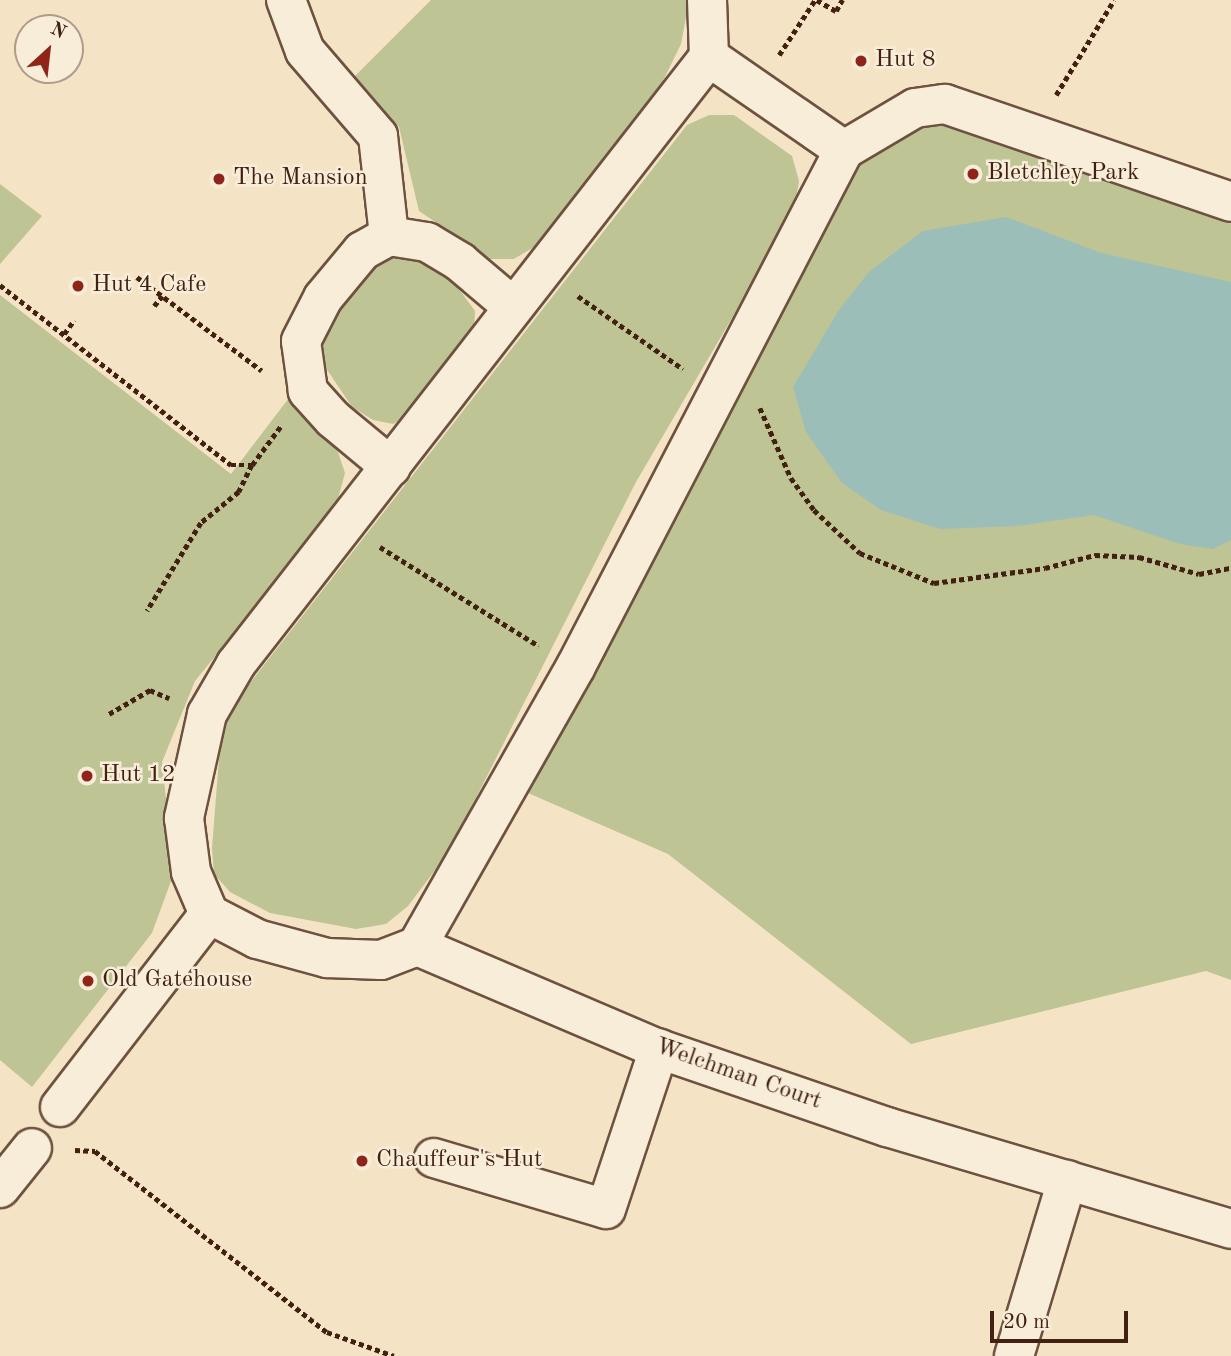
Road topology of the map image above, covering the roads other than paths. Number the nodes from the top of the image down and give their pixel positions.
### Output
1 (286, 0) edge
2 (707, 0) edge
3 (709, 57) junction
4 (844, 150) junction
5 (1231, 202) edge
6 (389, 236) junction
7 (512, 306) junction
8 (391, 467) junction
9 (209, 914) junction
10 (416, 946) junction
11 (659, 1049) junction
12 (60, 1107) dead end
13 (32, 1148) road end
14 (434, 1158) dead end
15 (1068, 1180) junction
16 (0, 1188) edge
17 (1231, 1228) edge
18 (1014, 1356) edge

1 - 6 street
2 - 3 street
3 - 4 street
3 - 7 street
4 - 5 street
4 - 10 street
6 - 7 street
6 - 8 street
7 - 8 street
8 - 9 street
9 - 10 street
9 - 12 street
10 - 11 street, Welchman Court
11 - 14 street
11 - 15 street, Welchman Court
13 - 16 street
15 - 17 street, Welchman Court
15 - 18 street

